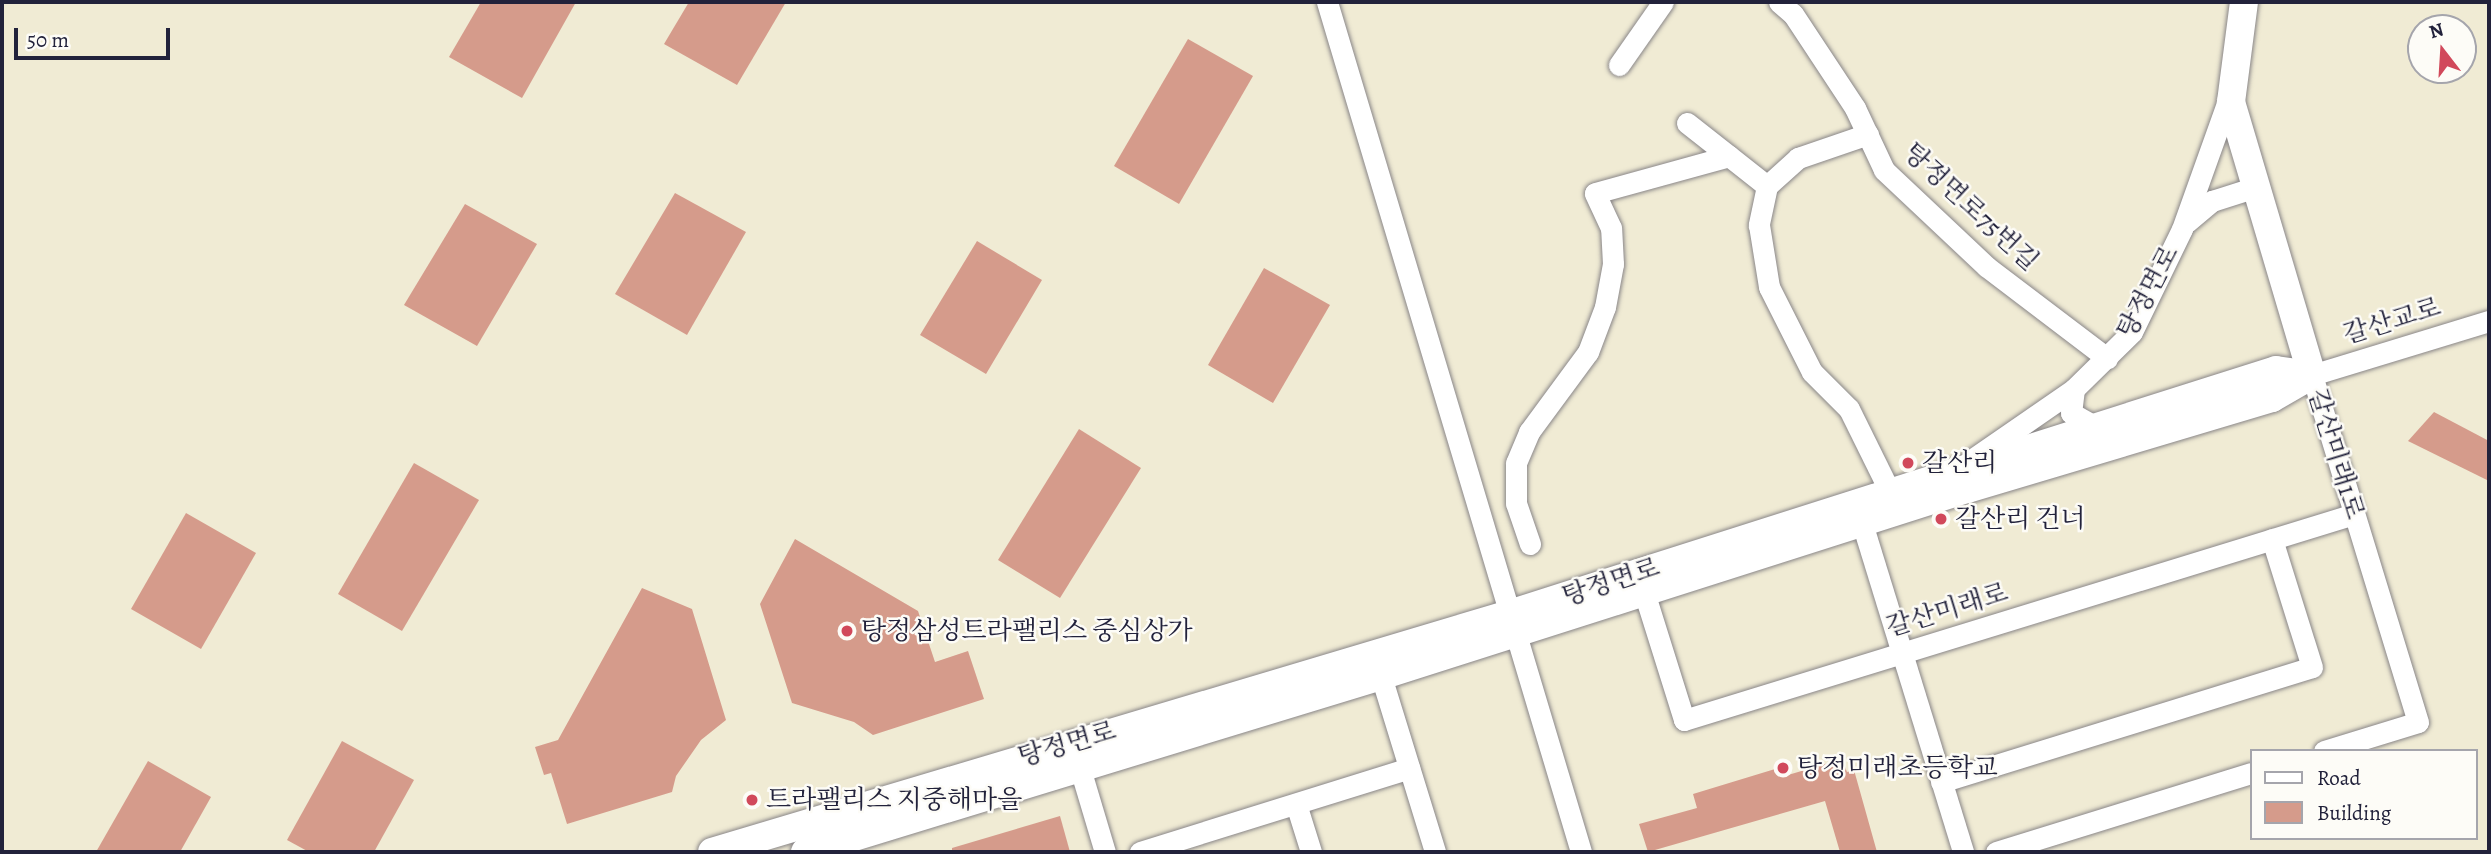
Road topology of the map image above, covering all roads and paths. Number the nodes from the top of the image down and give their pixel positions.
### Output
1 (1327, 2) edge
2 (1663, 2) edge
3 (1779, 2) edge
4 (2244, 2) edge
5 (1619, 65) dead end
6 (2232, 90) junction
7 (1687, 123) dead end
8 (1868, 134) junction
9 (1729, 156) junction
10 (1767, 186) junction
11 (2256, 187) junction
12 (2182, 229) junction
13 (2489, 321) edge
14 (2107, 358) junction
15 (2312, 375) junction
16 (2074, 388) junction
17 (2094, 426) junction
18 (1959, 481) junction
19 (1890, 492) junction
20 (2354, 513) junction
21 (1861, 523) junction
22 (2273, 539) junction
23 (1530, 544) dead end
24 (1644, 592) junction
25 (1509, 624) junction
26 (1902, 653) junction
27 (1381, 676) junction
28 (2330, 749) edge
29 (1076, 755) junction
30 (1409, 768) junction
31 (2250, 773) edge
32 (1941, 782) junction
33 (1296, 804) junction
34 (1188, 845) edge
35 (712, 852) edge
36 (805, 852) edge
37 (1105, 852) edge
38 (1140, 852) edge
39 (1311, 852) edge
40 (1435, 852) edge
41 (1581, 852) edge
42 (1963, 852) edge
43 (1996, 852) edge

1 - 25 street
2 - 5 street
3 - 8 street, 탕정면로75번길
4 - 6 main road, 탕정면로
6 - 11 main road, 갈산미래1로
6 - 12 street, 탕정면로
7 - 9 street
8 - 10 street
8 - 14 street, 탕정면로75번길
9 - 10 street
9 - 23 street
10 - 19 street
11 - 12 street
11 - 15 main road, 갈산미래1로
12 - 14 street, 탕정면로
13 - 15 street, 갈산교로
14 - 16 street, 탕정면로
15 - 17 main road
15 - 18 main road
15 - 20 street, 갈산미래1로
16 - 17 street
16 - 18 street, 탕정면로
17 - 18 main road
18 - 19 main road, 탕정면로
18 - 21 main road, 탕정면로
19 - 25 main road, 탕정면로
20 - 22 street, 갈산미래로
20 - 28 street, 갈산미래1로
21 - 24 main road, 탕정면로
21 - 26 street
22 - 26 street, 갈산미래로
22 - 32 street
24 - 25 main road, 탕정면로
24 - 26 street, 갈산미래로
25 - 27 main road, 탕정면로
25 - 29 main road, 탕정면로
25 - 41 street
26 - 32 street
27 - 29 main road, 탕정면로
27 - 30 street
29 - 35 main road, 탕정면로
29 - 36 main road, 탕정면로
29 - 37 street
30 - 33 street
30 - 40 street
31 - 43 street
32 - 42 street
33 - 34 street
33 - 39 street
34 - 38 street

